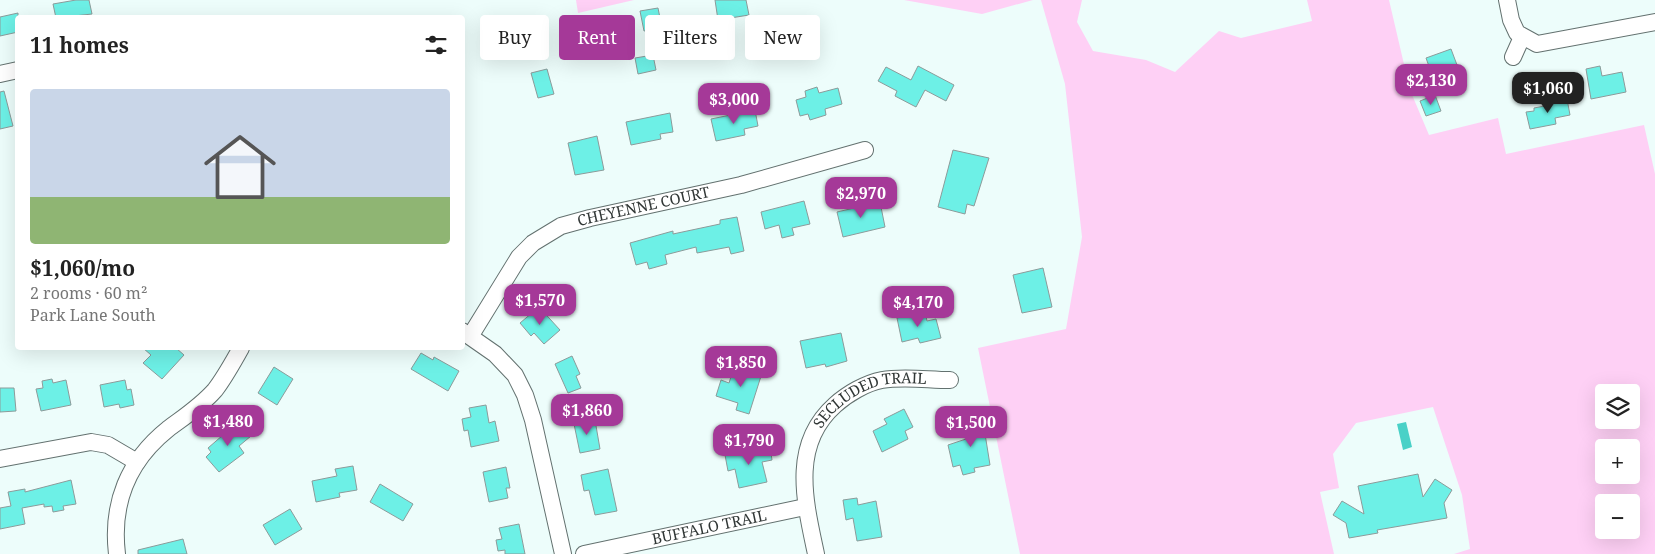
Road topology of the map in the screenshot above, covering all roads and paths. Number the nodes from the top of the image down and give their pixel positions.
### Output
1 (1506, 0) edge
2 (1655, 22) edge
3 (1522, 37) junction
4 (1513, 57) dead end
5 (15, 71) edge
6 (0, 74) edge
7 (865, 150) dead end
8 (467, 333) edge
9 (240, 350) edge
10 (950, 380) dead end
11 (0, 459) edge
12 (137, 462) junction
13 (805, 507) junction
14 (117, 554) edge
15 (563, 554) edge
16 (584, 554) edge
17 (816, 554) edge

1 - 3 street
2 - 3 street
3 - 4 street
5 - 6 street
7 - 8 street, CHEYENNE COURT
8 - 15 street
9 - 12 street
10 - 13 street, SECLUDED TRAIL
11 - 12 street
12 - 14 street
13 - 16 street, BUFFALO TRAIL
13 - 17 street, SECLUDED TRAIL

